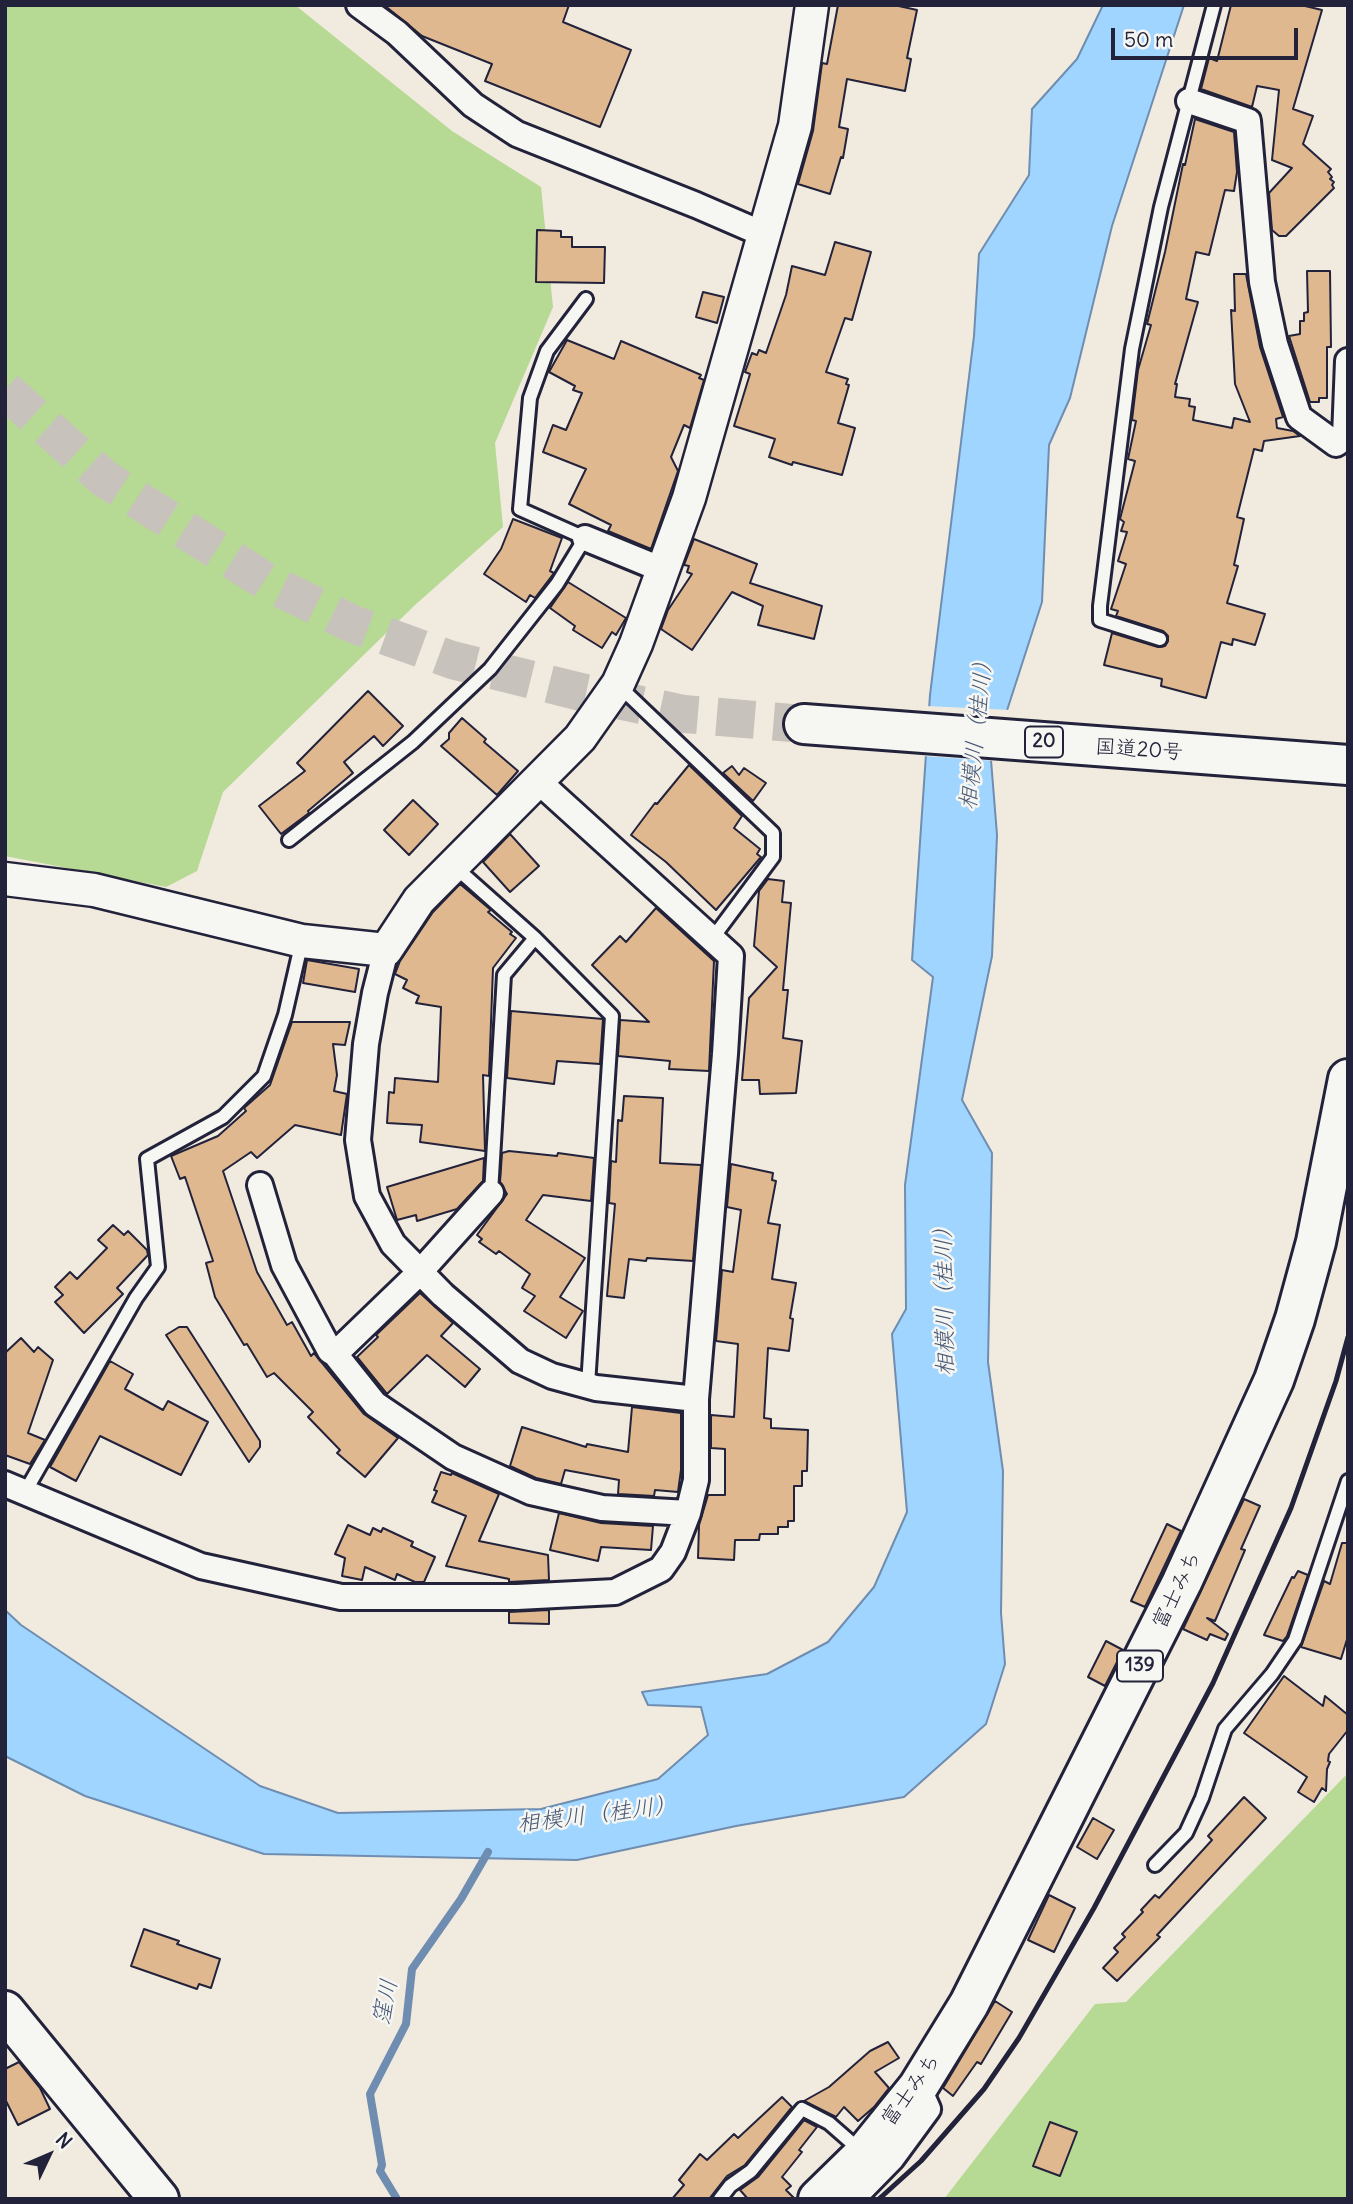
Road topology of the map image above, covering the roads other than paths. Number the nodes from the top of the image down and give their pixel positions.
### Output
1 (359, 5) edge
2 (812, 5) edge
3 (1214, 5) edge
4 (1189, 101) junction
5 (763, 234) junction
6 (586, 299) dead end
7 (1348, 361) edge
8 (585, 538) junction
9 (663, 570) junction
10 (1160, 639) dead end
11 (618, 684) junction
12 (804, 724) tunnel mouth
13 (1348, 765) edge
14 (538, 781) junction
15 (289, 839) dead end
16 (454, 866) junction
17 (5, 879) edge
18 (535, 938) junction
19 (712, 939) junction
20 (302, 941) junction
21 (386, 950) junction
22 (1348, 1079) edge
23 (260, 1185) dead end
24 (491, 1194) joint
25 (420, 1272) junction
26 (335, 1354) junction
27 (588, 1385) junction
28 (696, 1399) junction
29 (1348, 1481) edge
30 (15, 1488) edge
31 (688, 1513) junction
32 (1155, 1865) dead end
33 (5, 2011) edge
34 (918, 2087) junction
35 (864, 2154) junction
36 (159, 2199) edge
37 (720, 2199) edge
38 (818, 2199) edge
39 (852, 2199) edge

1 - 5 street
2 - 5 street
3 - 4 lane
4 - 7 street
4 - 10 lane
5 - 9 street
6 - 8 lane
8 - 9 street
8 - 15 lane
9 - 11 street
11 - 14 street
11 - 19 lane
12 - 13 highway, 国道20号 / 20
14 - 16 street
14 - 19 street
16 - 18 lane
16 - 21 street
17 - 20 street
18 - 24 lane
18 - 27 lane
19 - 28 street
20 - 21 street
20 - 30 lane
21 - 25 street
22 - 34 highway, 富士みち / 139
23 - 26 street
24 - 25 street
25 - 26 street
25 - 27 street
26 - 31 street
27 - 28 street
28 - 31 street
29 - 32 lane
30 - 31 street
33 - 36 highway
34 - 35 highway, 富士みち / 139
34 - 39 street
35 - 37 lane
35 - 38 highway, 富士みち / 139

